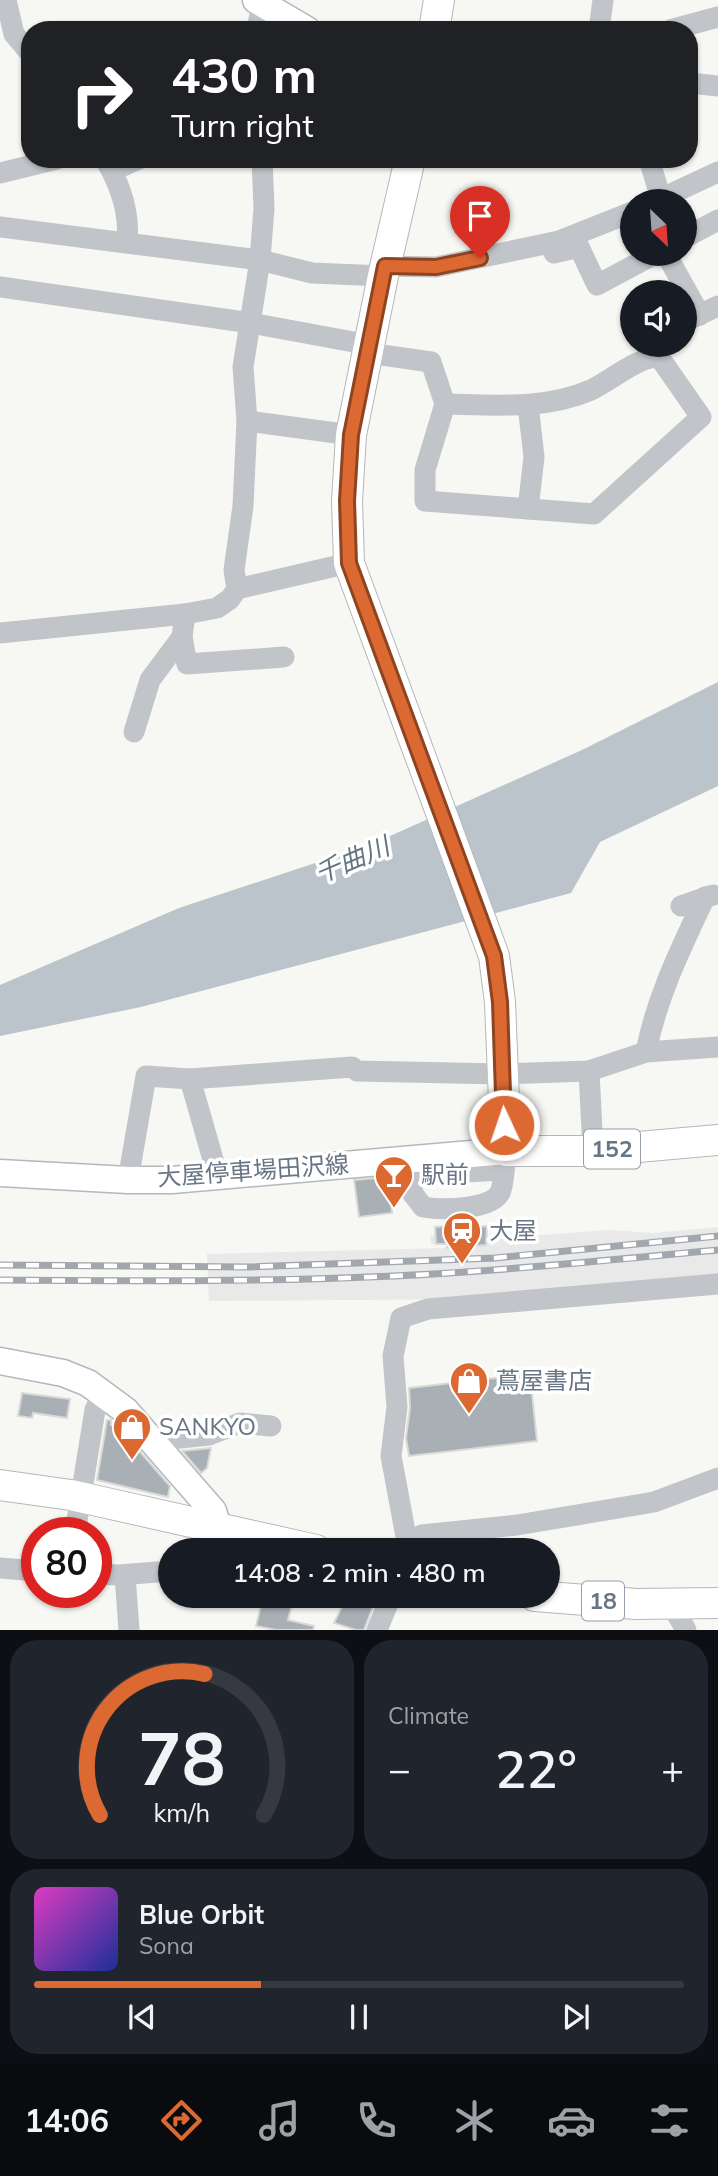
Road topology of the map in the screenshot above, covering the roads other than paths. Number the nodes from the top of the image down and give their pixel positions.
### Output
1 (6, 0) edge
2 (439, 0) edge
3 (603, 0) edge
4 (260, 1) edge
5 (718, 17) edge
6 (258, 21) edge
7 (292, 21) edge
8 (436, 21) edge
9 (600, 21) edge
10 (698, 22) edge
11 (21, 42) edge
12 (698, 84) edge
13 (718, 86) edge
14 (21, 168) edge
15 (110, 168) edge
16 (262, 168) edge
17 (408, 168) edge
18 (651, 168) edge
19 (0, 173) edge
20 (718, 173) edge
21 (656, 189) edge
22 (683, 189) edge
23 (620, 217) edge
24 (718, 220) edge
25 (0, 227) edge
26 (697, 231) edge
27 (127, 242) junction
28 (524, 248) junction
29 (260, 260) junction
30 (633, 266) edge
31 (673, 266) edge
32 (384, 271) junction
33 (0, 287) edge
34 (701, 314) edge
35 (251, 323) junction
36 (369, 349) junction
37 (643, 357) edge
38 (658, 357) edge
39 (445, 404) junction
40 (528, 405) junction
41 (247, 421) junction
42 (351, 435) junction
43 (528, 509) junction
44 (349, 563) junction
45 (237, 589) junction
46 (185, 614) junction
47 (0, 633) edge
48 (182, 637) junction
49 (284, 657) dead end
50 (134, 732) dead end
51 (712, 895) edge
52 (681, 906) dead end
53 (718, 1047) edge
54 (646, 1052) junction
55 (589, 1071) junction
56 (502, 1074) junction
57 (190, 1079) junction
58 (718, 1140) edge
59 (593, 1151) junction
60 (505, 1160) junction
61 (409, 1167) junction
62 (0, 1173) edge
63 (218, 1177) junction
64 (128, 1180) junction
65 (718, 1284) edge
66 (0, 1361) edge
67 (103, 1394) junction
68 (271, 1426) dead end
69 (151, 1441) junction
70 (718, 1478) edge
71 (0, 1485) edge
72 (82, 1498) junction
73 (78, 1517) edge
74 (219, 1530) junction
75 (245, 1538) edge
76 (406, 1538) edge
77 (418, 1538) edge
78 (0, 1568) edge
79 (21, 1570) edge
80 (158, 1573) edge
81 (112, 1575) edge
82 (125, 1575) junction
83 (560, 1598) edge
84 (718, 1603) edge
85 (671, 1604) junction
86 (386, 1608) edge
87 (129, 1630) edge
88 (377, 1630) edge
89 (686, 1630) edge

1 - 11 street
2 - 8 highway
3 - 9 street
4 - 6 street
4 - 7 main road
5 - 10 street
12 - 13 street
14 - 19 street
15 - 27 street
16 - 29 street
17 - 32 highway
18 - 21 street
20 - 22 street
23 - 28 street
24 - 26 street
25 - 27 street
27 - 29 street
28 - 30 street
28 - 32 street
29 - 32 street
29 - 35 street
31 - 34 street
32 - 36 highway
33 - 35 street
35 - 36 street
35 - 41 street
36 - 39 street
36 - 42 highway
37 - 40 street
38 - 43 street
39 - 40 street
39 - 43 street
40 - 43 street
41 - 42 street
41 - 45 street
42 - 44 highway
44 - 45 street
44 - 56 highway
45 - 46 street
46 - 47 street
46 - 48 street
48 - 49 street
48 - 50 street
51 - 52 street
51 - 54 street
53 - 54 street
54 - 55 street
55 - 56 street
55 - 59 street
56 - 57 street
56 - 60 highway
57 - 63 street
57 - 64 street
58 - 59 highway, 152
59 - 60 highway, 152
60 - 61 main road, 大屋停車場田沢線
60 - 61 street
61 - 63 main road, 大屋停車場田沢線
62 - 64 main road, 大屋停車場田沢線
63 - 64 main road, 大屋停車場田沢線
65 - 76 street
66 - 67 main road
67 - 69 main road
67 - 72 street
68 - 69 street
69 - 74 main road
70 - 77 street
71 - 72 highway
72 - 73 street
72 - 74 highway
74 - 75 highway
78 - 79 street
80 - 82 street
81 - 82 street
82 - 87 street
83 - 85 highway, 18
84 - 85 highway, 18
85 - 89 street
86 - 88 street

